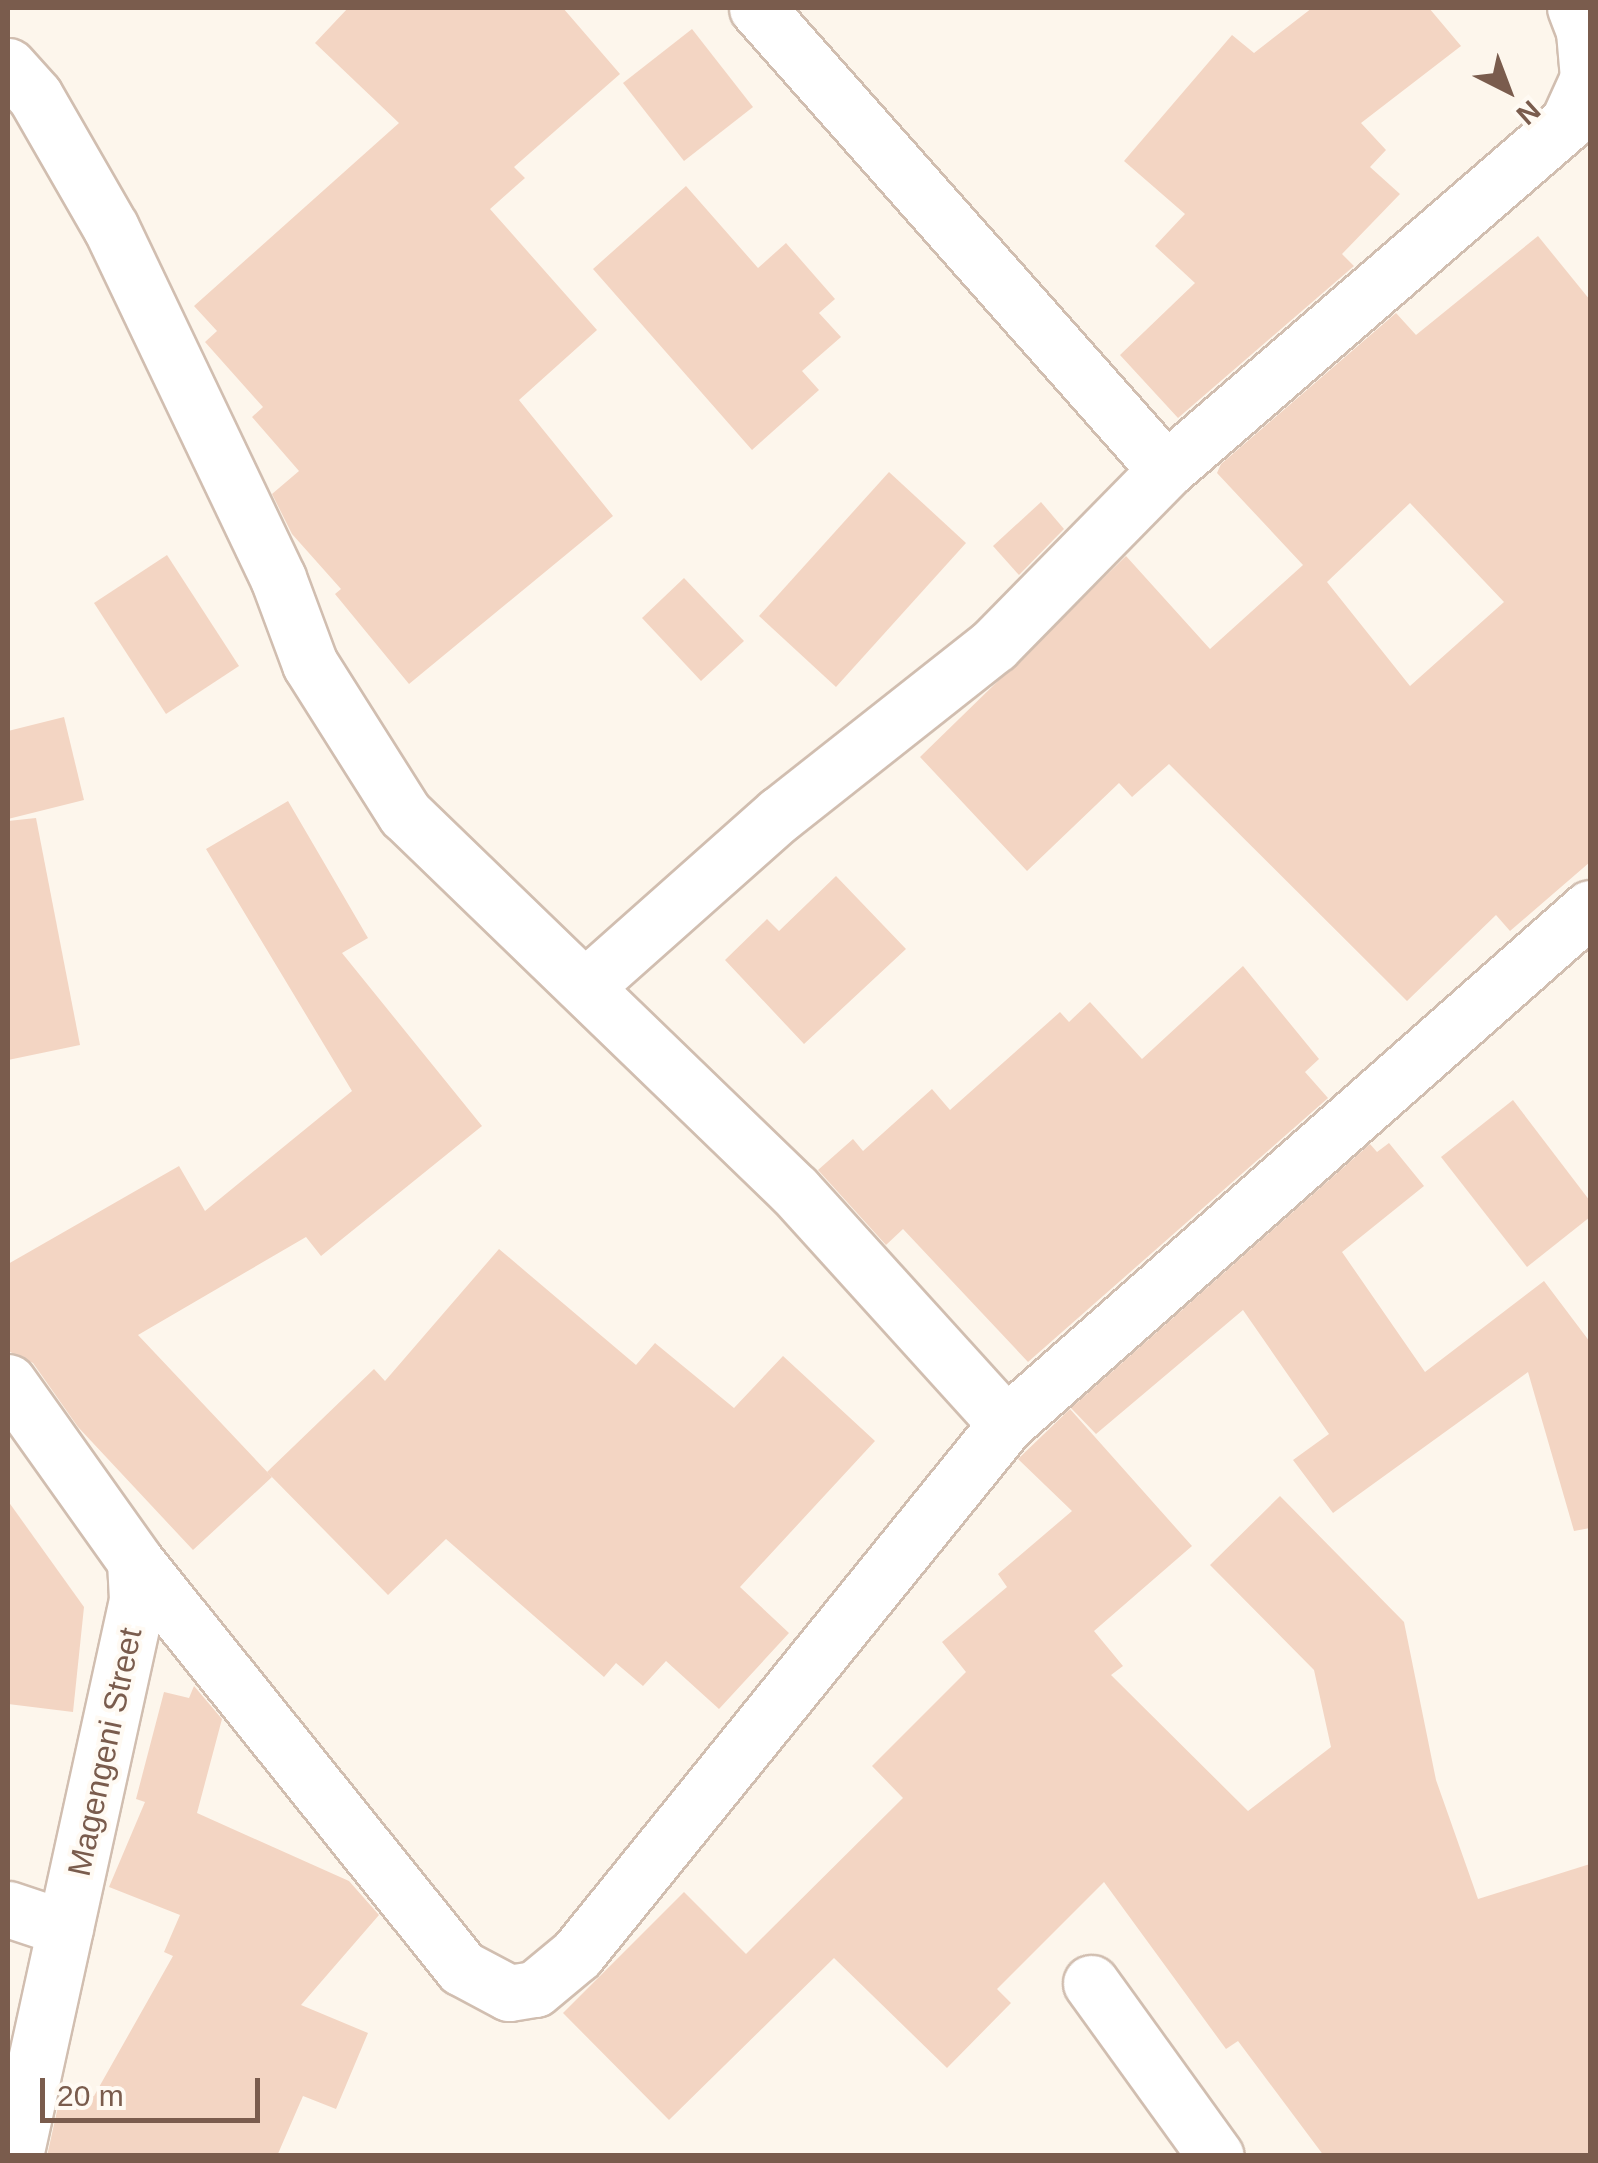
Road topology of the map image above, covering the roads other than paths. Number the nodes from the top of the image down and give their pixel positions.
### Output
1 (757, 8) edge
2 (1575, 8) edge
3 (8, 66) edge
4 (1166, 470) junction
5 (1590, 908) edge
6 (586, 986) junction
7 (8, 1382) edge
8 (1006, 1424) junction
9 (135, 1561) junction
10 (8, 1909) edge
11 (65, 1928) junction
12 (1092, 1983) dead end
13 (15, 2156) edge
14 (1216, 2156) edge

1 - 4 street
2 - 4 street
3 - 6 street
4 - 6 street
5 - 8 street
6 - 8 street
7 - 9 street
8 - 9 street
9 - 11 street, Magengeni Street
10 - 11 street
11 - 13 street, Magengeni Street
12 - 14 street

